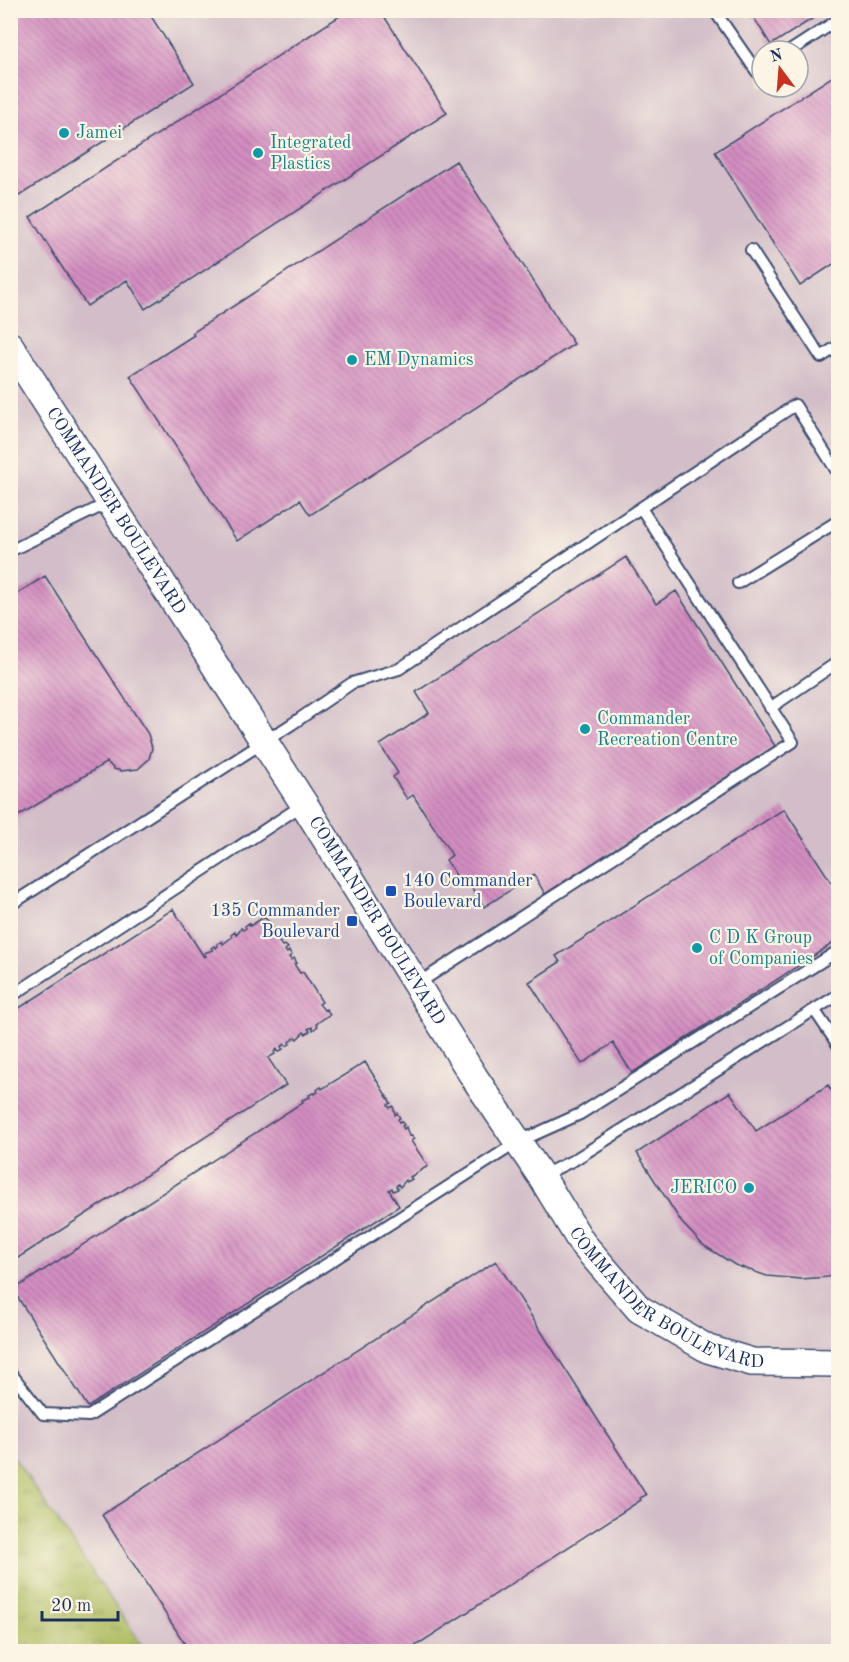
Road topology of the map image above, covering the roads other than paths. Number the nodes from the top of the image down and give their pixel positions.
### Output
1 (714, 10) edge
2 (838, 20) edge
3 (809, 39) edge
4 (750, 62) edge
5 (751, 250) dead end
6 (838, 346) edge
7 (14, 358) edge
8 (838, 472) edge
9 (110, 502) junction
10 (641, 508) junction
11 (838, 521) edge
12 (10, 551) edge
13 (738, 583) dead end
14 (838, 662) edge
15 (770, 708) junction
16 (263, 743) junction
17 (304, 804) junction
18 (10, 905) edge
19 (838, 951) edge
20 (416, 985) junction
21 (838, 995) edge
22 (10, 997) edge
23 (815, 1011) junction
24 (838, 1045) edge
25 (518, 1142) junction
26 (541, 1176) junction
27 (838, 1363) edge
28 (10, 1372) edge

1 - 4 lane
2 - 3 lane
5 - 6 lane
7 - 9 street, COMMANDER BOULEVARD
8 - 10 lane
9 - 12 lane
9 - 16 street, COMMANDER BOULEVARD
10 - 15 lane
10 - 16 lane
11 - 13 lane
14 - 15 lane
15 - 20 lane
16 - 17 street, COMMANDER BOULEVARD
16 - 18 lane
17 - 20 street, COMMANDER BOULEVARD
17 - 22 lane
19 - 25 lane
20 - 25 street, COMMANDER BOULEVARD
21 - 23 lane
23 - 24 lane
23 - 26 lane
25 - 26 street, COMMANDER BOULEVARD
25 - 28 lane
26 - 27 street, COMMANDER BOULEVARD

